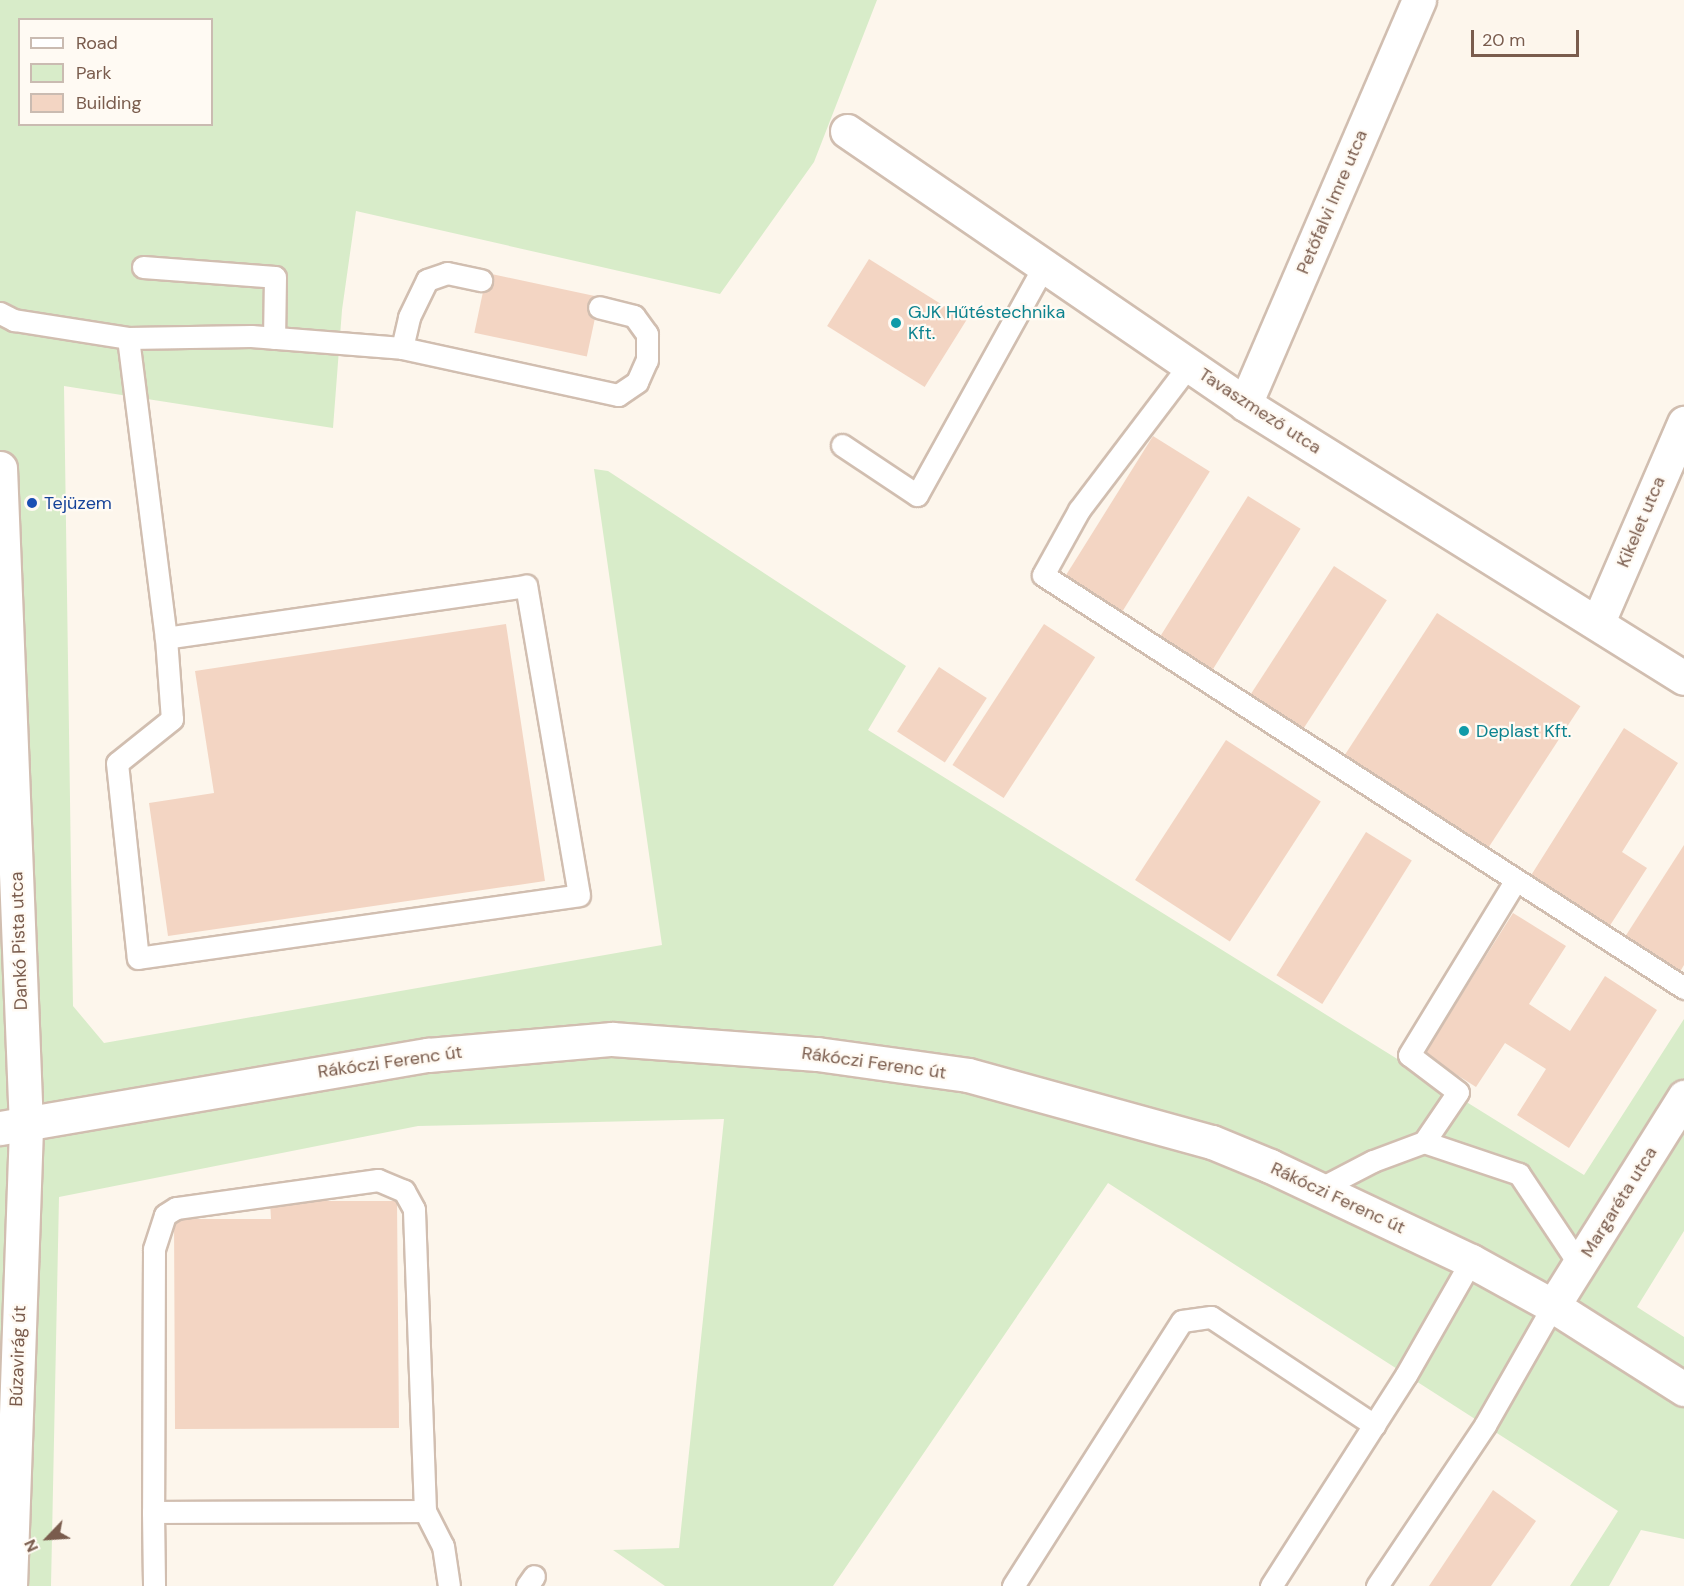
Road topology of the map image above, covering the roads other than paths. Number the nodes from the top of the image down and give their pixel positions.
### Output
1 (1419, 0) edge
2 (847, 130) dead end
3 (1044, 266) junction
4 (143, 267) dead end
5 (481, 280) dead end
6 (599, 307) dead end
7 (0, 313) edge
8 (128, 338) junction
9 (274, 338) junction
10 (402, 348) junction
11 (1189, 365) junction
12 (1245, 404) junction
13 (1684, 423) edge
14 (842, 445) dead end
15 (0, 468) edge
16 (1598, 622) junction
17 (166, 638) junction
18 (1684, 678) edge
19 (7, 815) edge
20 (1516, 880) junction
21 (1684, 988) edge
22 (1684, 1096) edge
23 (13, 1127) edge
24 (1424, 1142) junction
25 (1319, 1189) junction
26 (1471, 1261) junction
27 (1579, 1264) junction
28 (1553, 1306) junction
29 (1684, 1389) edge
30 (1374, 1425) junction
31 (425, 1511) junction
32 (153, 1512) junction
33 (10, 1586) edge
34 (154, 1586) edge
35 (449, 1586) edge
36 (1013, 1586) edge
37 (1271, 1586) edge
38 (1377, 1586) edge

1 - 12 street, Petőfalvi Imre utca
2 - 3 street, Tavaszmező utca
3 - 11 street, Tavaszmező utca
3 - 14 lane
4 - 9 lane
5 - 10 lane
6 - 10 lane
7 - 8 lane
8 - 9 lane
8 - 17 lane
9 - 10 lane
11 - 12 street, Tavaszmező utca
11 - 20 lane
12 - 16 street, Tavaszmező utca
13 - 16 street, Kikelet utca
15 - 19 street, Dankó Pista utca
16 - 18 street, Tavaszmező utca
17 - 17 lane
19 - 23 street, Dankó Pista utca
20 - 21 lane
20 - 24 lane
22 - 27 street, Margaréta utca
23 - 25 street, Rákóczi Ferenc út
23 - 33 street, Búzavirág út
24 - 25 lane
24 - 27 lane
25 - 26 street, Rákóczi Ferenc út
26 - 28 street, Rákóczi Ferenc út
26 - 30 lane
27 - 28 street, Margaréta utca
28 - 29 street, Rákóczi Ferenc út
28 - 38 lane
30 - 36 lane
30 - 37 lane
31 - 32 lane
31 - 32 lane
31 - 35 lane
32 - 34 lane

